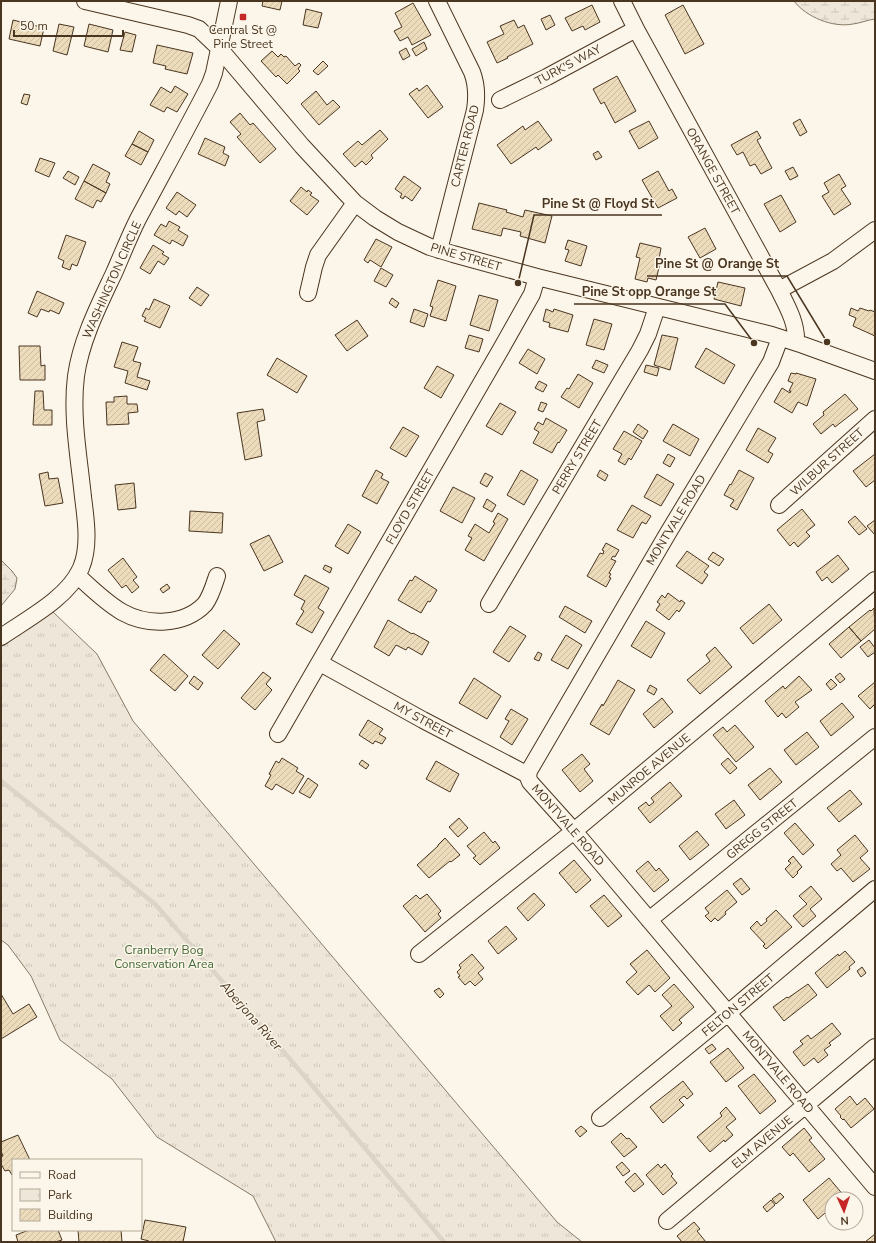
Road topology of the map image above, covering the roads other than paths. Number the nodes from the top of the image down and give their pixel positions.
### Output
1 (85, 1) edge
2 (229, 1) edge
3 (437, 1) edge
4 (622, 1) edge
5 (636, 29) junction
6 (220, 48) junction
7 (500, 100) dead end
8 (356, 203) junction
9 (875, 230) edge
10 (438, 250) junction
11 (537, 277) junction
12 (779, 290) junction
13 (308, 293) dead end
14 (656, 307) junction
15 (780, 338) junction
16 (796, 342) junction
17 (875, 371) edge
18 (875, 419) edge
19 (779, 505) dead end
20 (77, 575) junction
21 (217, 576) dead end
22 (875, 580) edge
23 (489, 604) dead end
24 (1, 637) edge
25 (320, 664) junction
26 (278, 734) dead end
27 (875, 737) edge
28 (528, 775) junction
29 (574, 831) junction
30 (875, 889) edge
31 (649, 920) junction
32 (419, 954) dead end
33 (728, 1014) junction
34 (875, 1047) edge
35 (806, 1105) junction
36 (600, 1118) dead end
37 (875, 1187) edge
38 (667, 1221) dead end

1 - 6 street
2 - 6 street, WASHINGTON CIRCLE
3 - 10 street, CARTER ROAD
4 - 5 street, ORANGE STREET
5 - 7 street, TURK'S WAY
5 - 12 street, ORANGE STREET
6 - 8 street, PINE STREET
6 - 20 street, WASHINGTON CIRCLE
8 - 10 street, PINE STREET
8 - 13 street
9 - 12 street
10 - 11 street, PINE STREET
11 - 14 street, PINE STREET
11 - 25 street, FLOYD STREET
12 - 16 street, ORANGE STREET
14 - 15 street, PINE STREET
14 - 23 street, PERRY STREET
15 - 16 street, PINE STREET
15 - 28 street, MONTVALE ROAD
16 - 17 street, PINE STREET
18 - 19 street, WILBUR STREET
20 - 21 street
20 - 24 street, WASHINGTON CIRCLE
22 - 29 street, MUNROE AVENUE
25 - 26 street, FLOYD STREET
25 - 28 street, MY STREET
27 - 31 street, GREGG STREET
28 - 29 street, MONTVALE ROAD
29 - 31 street, MONTVALE ROAD
29 - 32 street, MUNROE AVENUE
30 - 33 street, FELTON STREET
31 - 33 street, MONTVALE ROAD
33 - 35 street, MONTVALE ROAD
33 - 36 street, FELTON STREET
34 - 35 street, ELM AVENUE
35 - 37 street, MONTVALE ROAD
35 - 38 street, ELM AVENUE

